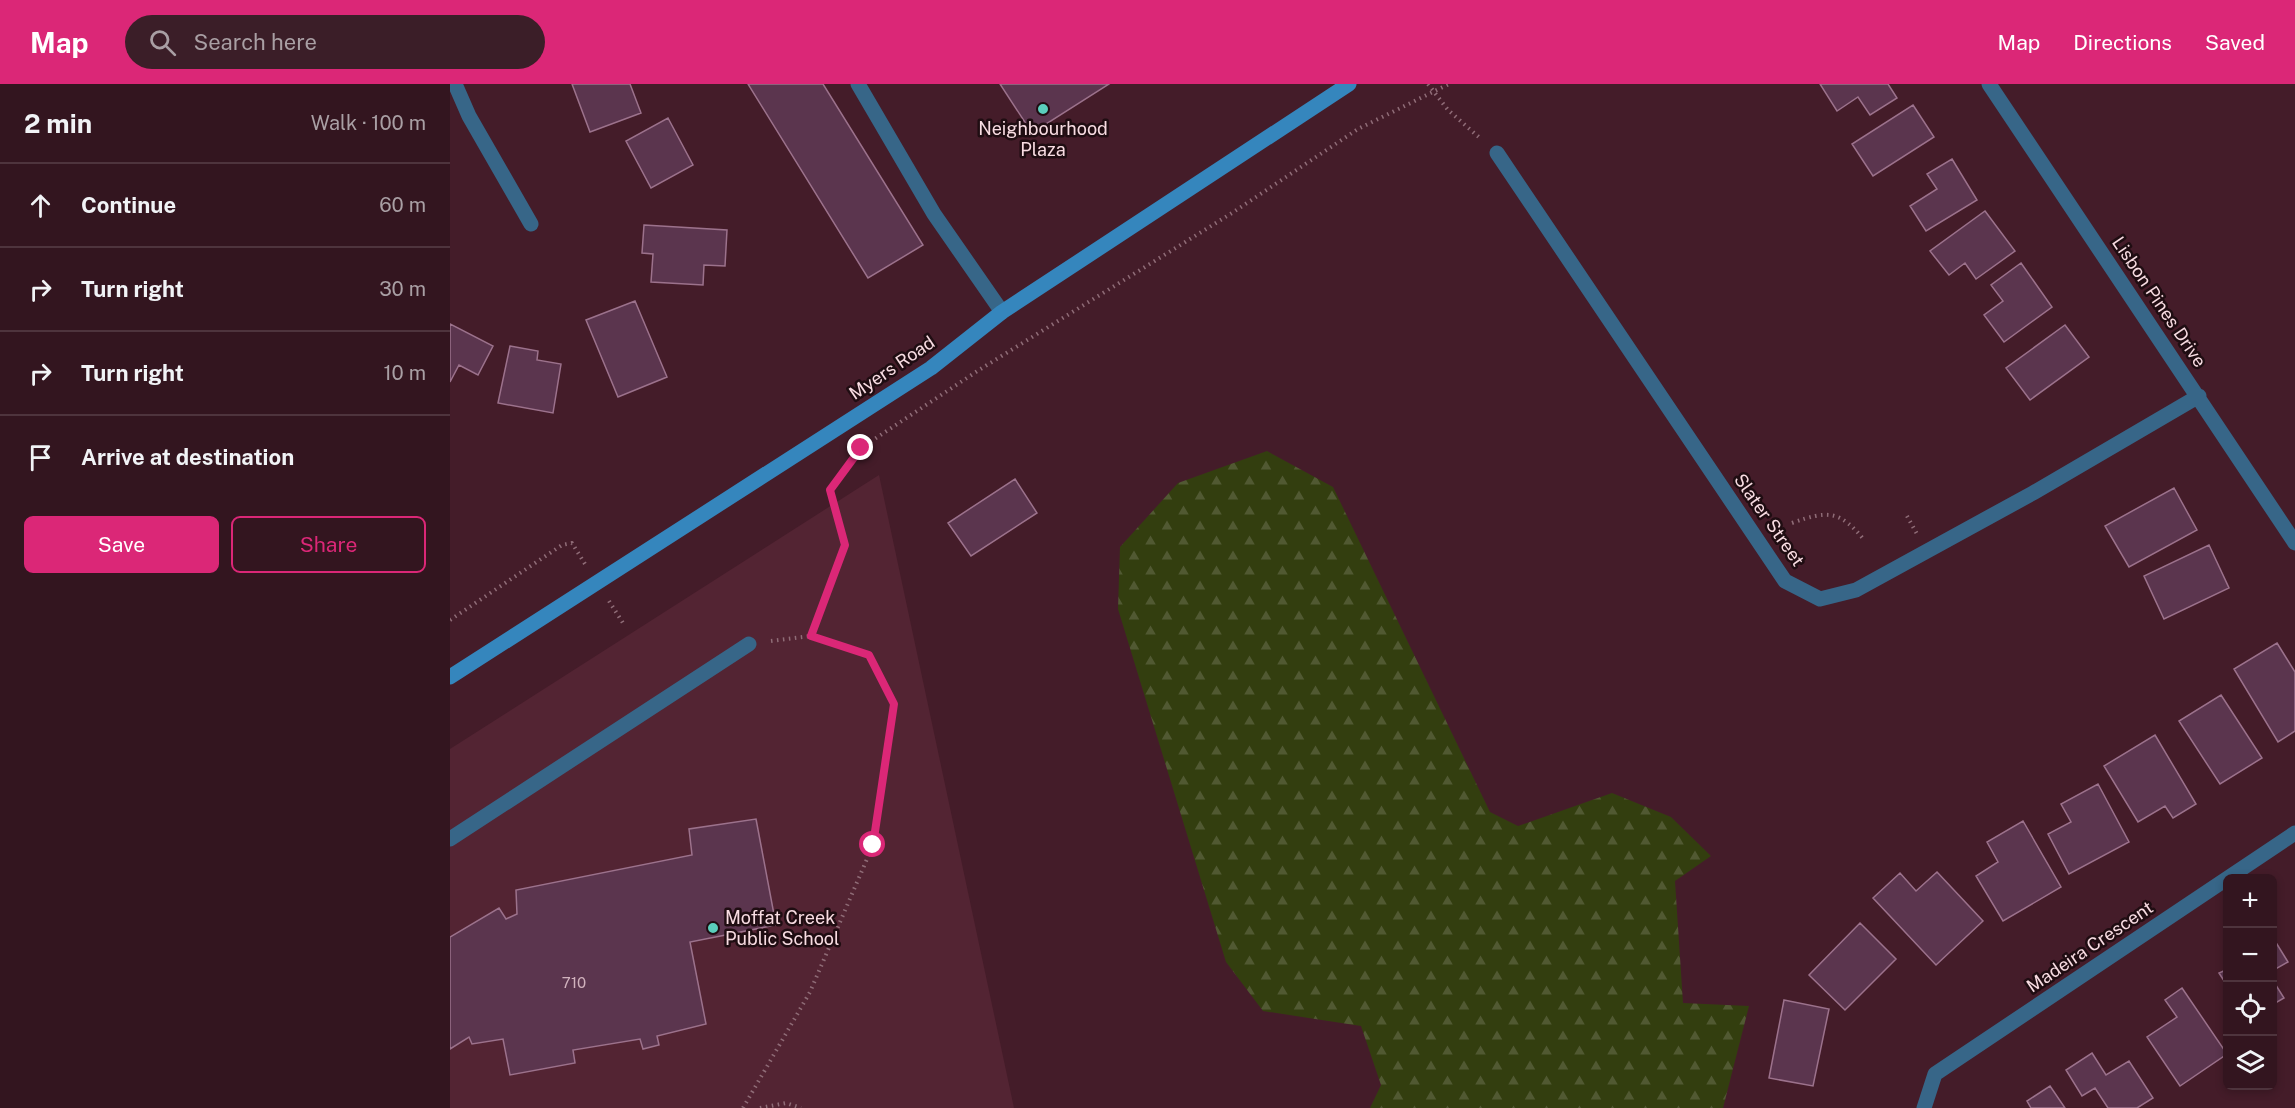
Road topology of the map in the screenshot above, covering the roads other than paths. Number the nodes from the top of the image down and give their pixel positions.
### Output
1 (455, 84) edge
2 (858, 84) edge
3 (1349, 84) edge
4 (1989, 84) edge
5 (1497, 153) road end
6 (531, 224) dead end
7 (1002, 312) junction
8 (2199, 396) junction
9 (2295, 543) edge
10 (749, 644) road end
11 (450, 676) edge
12 (2295, 833) edge
13 (450, 839) edge
14 (1924, 1108) edge

1 - 6 street
2 - 7 street
3 - 7 main road, Myers Road
4 - 8 street, Lisbon Pines Drive
5 - 8 street, Slater Street
7 - 11 main road, Myers Road
8 - 9 street, Lisbon Pines Drive
10 - 13 street
12 - 14 street, Madeira Crescent

